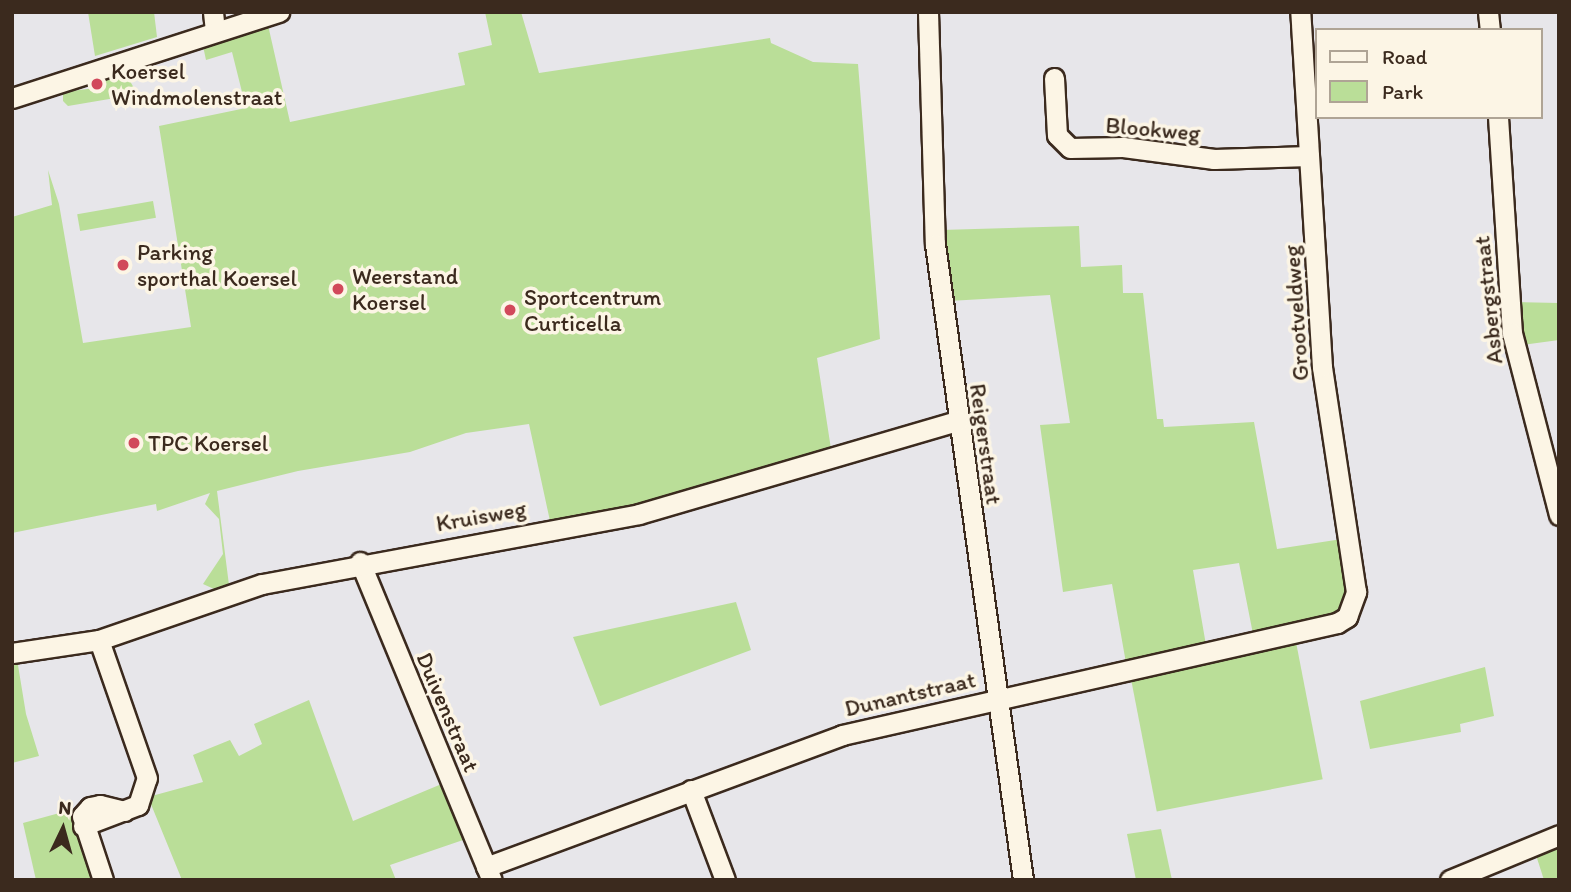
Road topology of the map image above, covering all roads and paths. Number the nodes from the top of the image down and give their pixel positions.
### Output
1 (279, 12) edge
2 (928, 12) edge
3 (1300, 12) edge
4 (214, 21) edge
5 (1054, 78) dead end
6 (12, 98) edge
7 (1498, 119) edge
8 (1308, 156) junction
9 (958, 421) junction
10 (1559, 515) edge
11 (360, 562) junction
12 (1353, 608) joint
13 (99, 640) junction
14 (12, 653) edge
15 (997, 700) junction
16 (691, 790) junction
17 (1559, 835) edge
18 (489, 873) edge
19 (103, 880) edge
20 (725, 880) edge
21 (1023, 880) edge
22 (1450, 880) edge

1 - 4 street
2 - 9 street, Reigerstraat
3 - 8 street, Grootveldweg
4 - 6 street
5 - 8 street, Blookweg
7 - 10 street, Asbergstraat
8 - 12 street, Grootveldweg
9 - 11 street, Kruisweg
9 - 15 street, Reigerstraat
11 - 13 street, Kruisweg
11 - 18 street, Duivenstraat
12 - 15 street, Dunantstraat
13 - 14 street, Kruisweg
13 - 19 street
15 - 16 street, Dunantstraat
15 - 21 street, Reigerstraat
16 - 18 street, Dunantstraat
16 - 20 street
17 - 22 street

